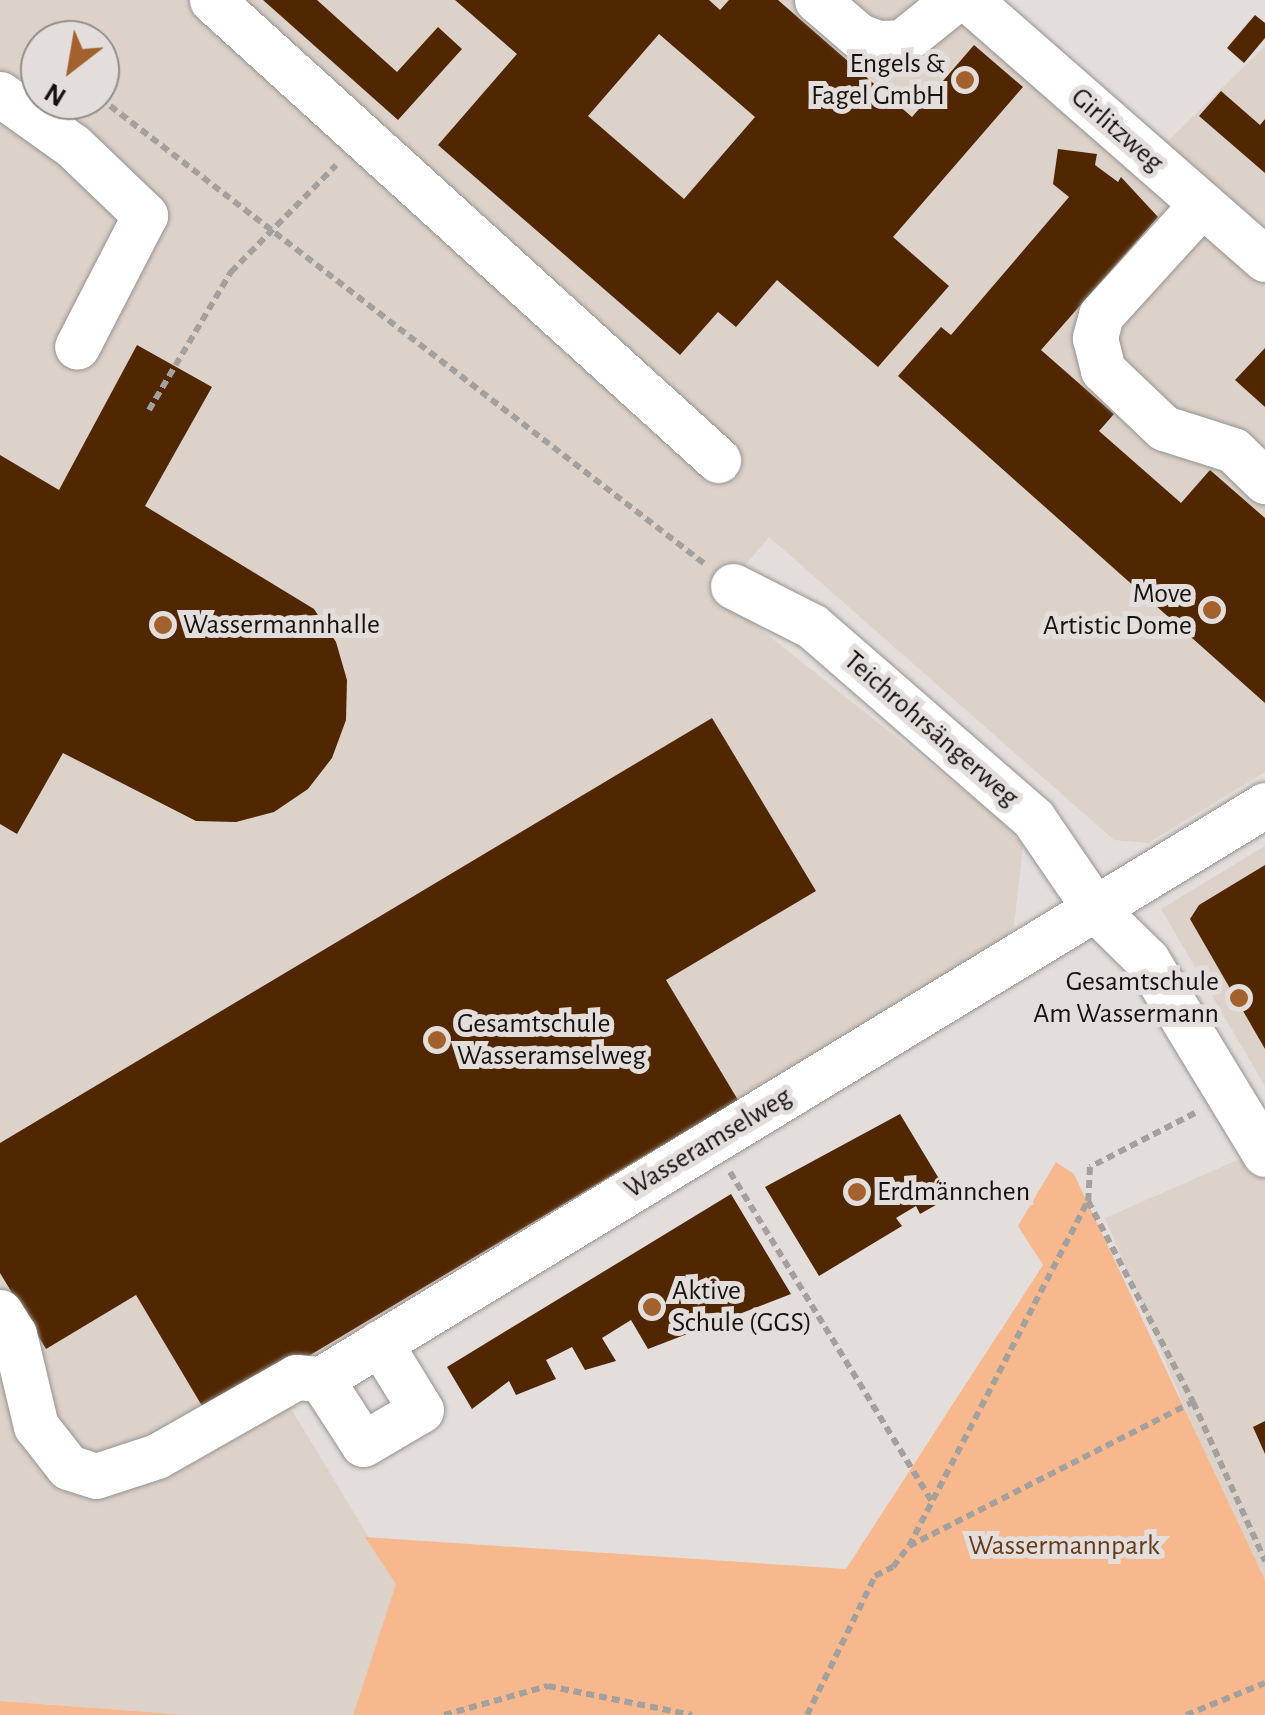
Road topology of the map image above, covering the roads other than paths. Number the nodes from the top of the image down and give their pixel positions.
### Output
1 (212, 0) edge
2 (817, 0) edge
3 (954, 0) edge
4 (969, 0) edge
5 (0, 94) edge
6 (1202, 204) junction
7 (1265, 259) edge
8 (78, 346) dead end
9 (718, 460) dead end
10 (1265, 481) edge
11 (733, 586) road end
12 (1265, 804) edge
13 (1096, 909) junction
14 (1265, 1154) edge
15 (0, 1312) edge
16 (380, 1343) junction
17 (321, 1379) junction

1 - 9 street
2 - 3 street
4 - 6 street, Girlitzweg
5 - 8 street
6 - 7 street, Girlitzweg
6 - 10 street
11 - 13 street, Teichrohrsängerweg
12 - 13 street, Wasseramselweg
13 - 14 street, Teichrohrsängerweg
13 - 16 street, Wasseramselweg
15 - 17 street, Wasseramselweg
16 - 17 street, Wasseramselweg
16 - 17 street

